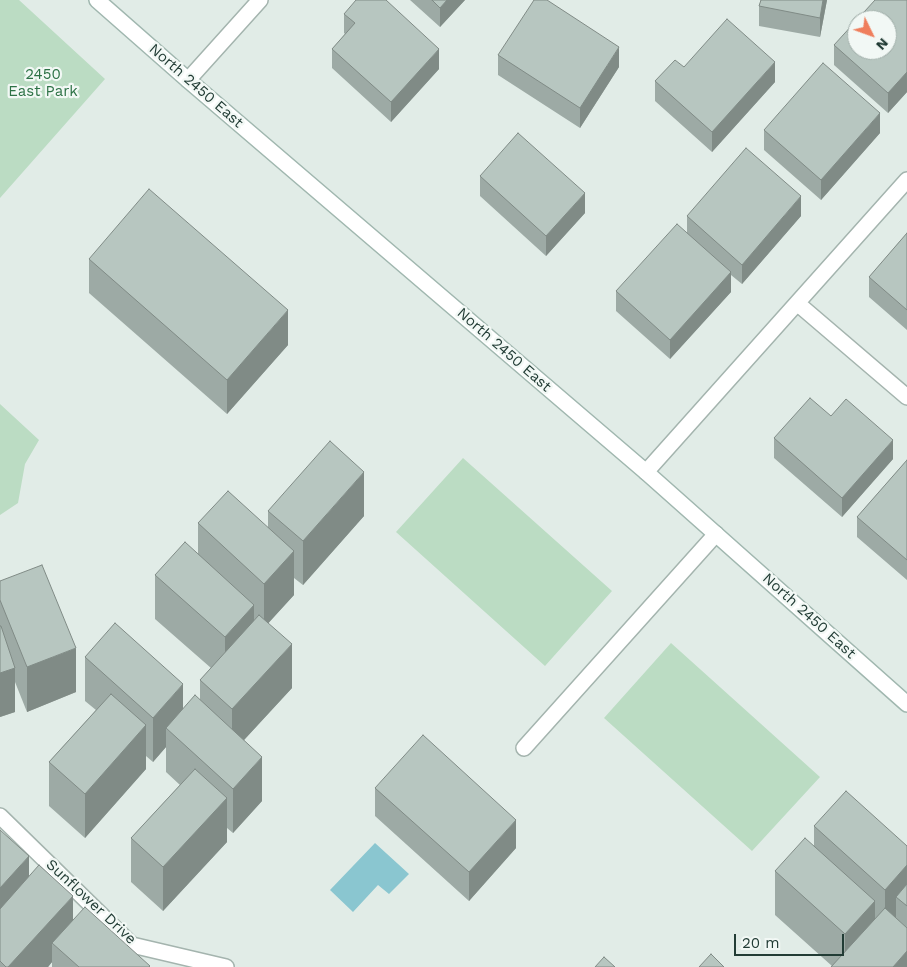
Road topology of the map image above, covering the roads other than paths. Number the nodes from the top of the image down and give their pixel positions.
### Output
1 (97, 0) edge
2 (260, 0) edge
3 (188, 80) junction
4 (907, 180) edge
5 (797, 303) junction
6 (907, 397) edge
7 (646, 472) junction
8 (716, 534) junction
9 (907, 704) edge
10 (524, 748) dead end
11 (0, 816) edge
12 (226, 967) edge

1 - 3 street, North 2450 East
2 - 3 street
3 - 7 street, North 2450 East
4 - 5 street
5 - 6 street
5 - 7 street
7 - 8 street, North 2450 East
8 - 9 street, North 2450 East
8 - 10 street
11 - 12 street, Sunflower Drive

